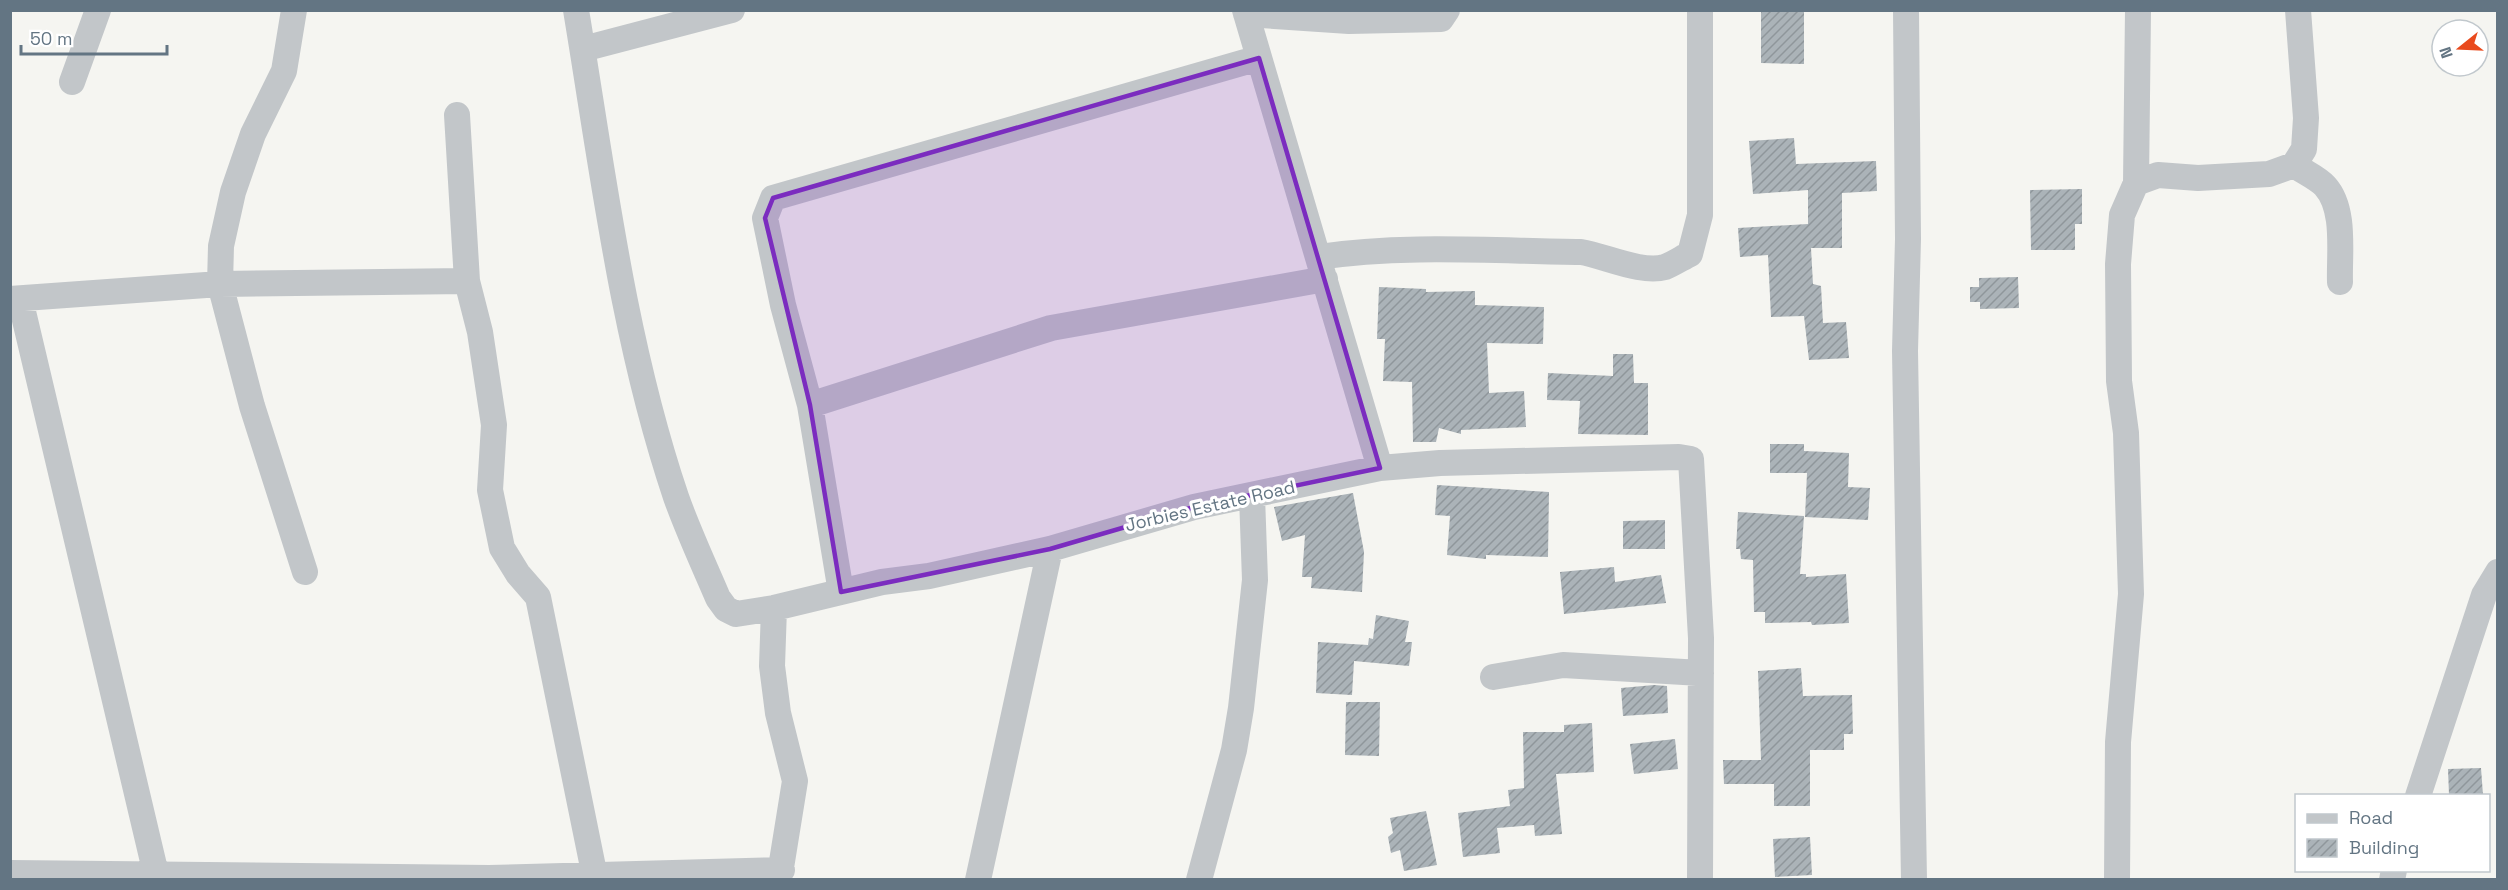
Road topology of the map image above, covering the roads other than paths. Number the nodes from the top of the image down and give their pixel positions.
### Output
1 (98, 10) edge
2 (294, 10) edge
3 (576, 10) edge
4 (732, 10) edge
5 (1447, 10) edge
6 (1700, 10) edge
7 (1906, 10) edge
8 (2138, 10) edge
9 (2298, 10) edge
10 (1246, 12) edge
11 (583, 49) junction
12 (1259, 58) junction
13 (72, 82) dead end
14 (457, 115) dead end
15 (2294, 165) junction
16 (2136, 183) junction
17 (1321, 268) junction
18 (467, 281) junction
19 (2340, 282) dead end
20 (220, 284) junction
21 (15, 299) edge
22 (810, 405) junction
23 (1380, 468) junction
24 (1252, 496) junction
25 (1050, 549) junction
26 (305, 572) dead end
27 (2498, 572) edge
28 (841, 592) junction
29 (774, 608) junction
30 (1701, 673) junction
31 (1493, 677) dead end
32 (2418, 794) edge
33 (10, 873) edge
34 (156, 874) junction
35 (780, 875) edge
36 (595, 877) junction
37 (978, 879) edge
38 (1199, 879) edge
39 (1700, 879) edge
40 (1914, 879) edge
41 (2117, 879) edge

1 - 13 street
2 - 20 street
3 - 11 street
4 - 11 street
5 - 10 street
6 - 17 street
7 - 40 street
8 - 16 street
9 - 15 street
10 - 12 street
11 - 29 street, Jorbies Estate Road
12 - 17 street
12 - 22 street
14 - 18 street
15 - 16 street
15 - 19 street
16 - 41 street
17 - 22 street
17 - 23 street
18 - 20 street
18 - 36 street
20 - 21 street
20 - 26 street
21 - 34 street
22 - 28 street
23 - 24 street, Jorbies Estate Road
23 - 30 street, Jorbies Estate Road
24 - 25 street, Jorbies Estate Road
24 - 38 street
25 - 28 street, Jorbies Estate Road
25 - 37 street
27 - 32 street
28 - 29 street, Jorbies Estate Road
29 - 35 street
30 - 31 street
30 - 39 street
33 - 34 street
34 - 36 street
35 - 36 street

